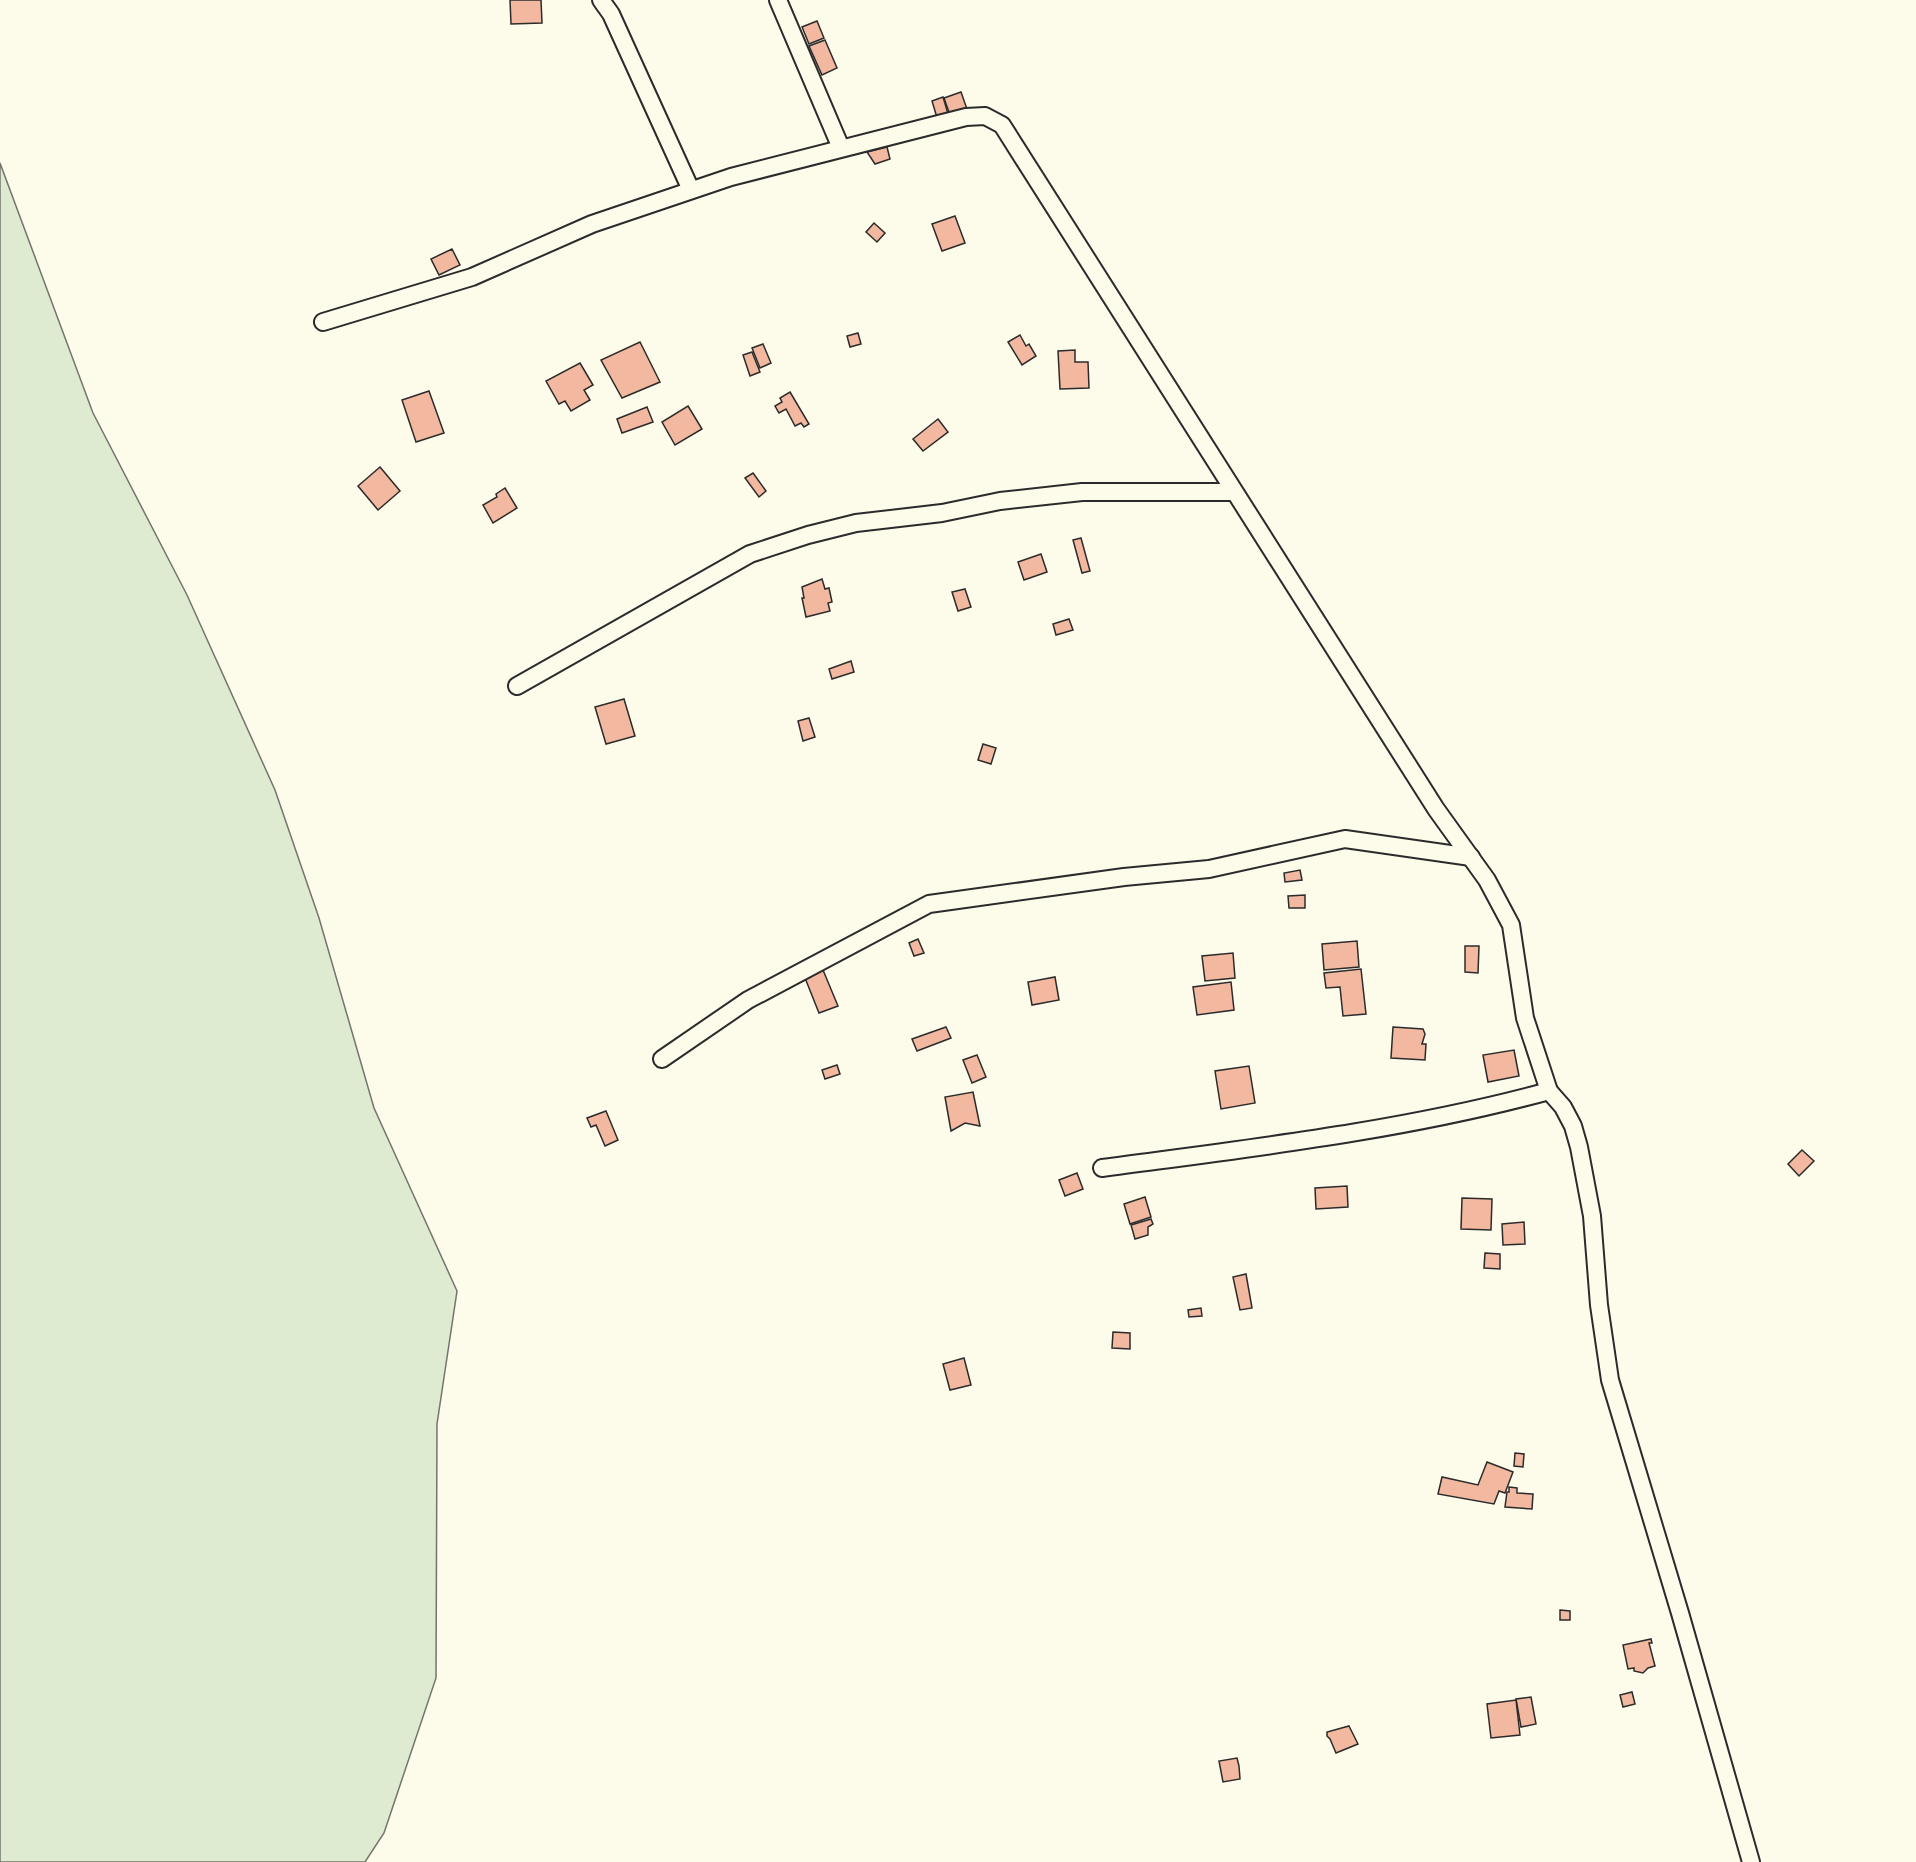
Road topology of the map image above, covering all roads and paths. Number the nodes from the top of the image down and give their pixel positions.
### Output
1 (601, 0) edge
2 (778, 0) edge
3 (841, 148) junction
4 (691, 190) junction
5 (323, 322) dead end
6 (1234, 492) junction
7 (517, 686) dead end
8 (1470, 857) junction
9 (662, 1059) dead end
10 (1549, 1091) junction
11 (1101, 1168) dead end
12 (1751, 1862) edge

1 - 4 street
2 - 3 street
3 - 4 street
3 - 6 street
4 - 5 street
6 - 7 street
6 - 8 street
8 - 9 street
8 - 10 street
10 - 11 street
10 - 12 street

